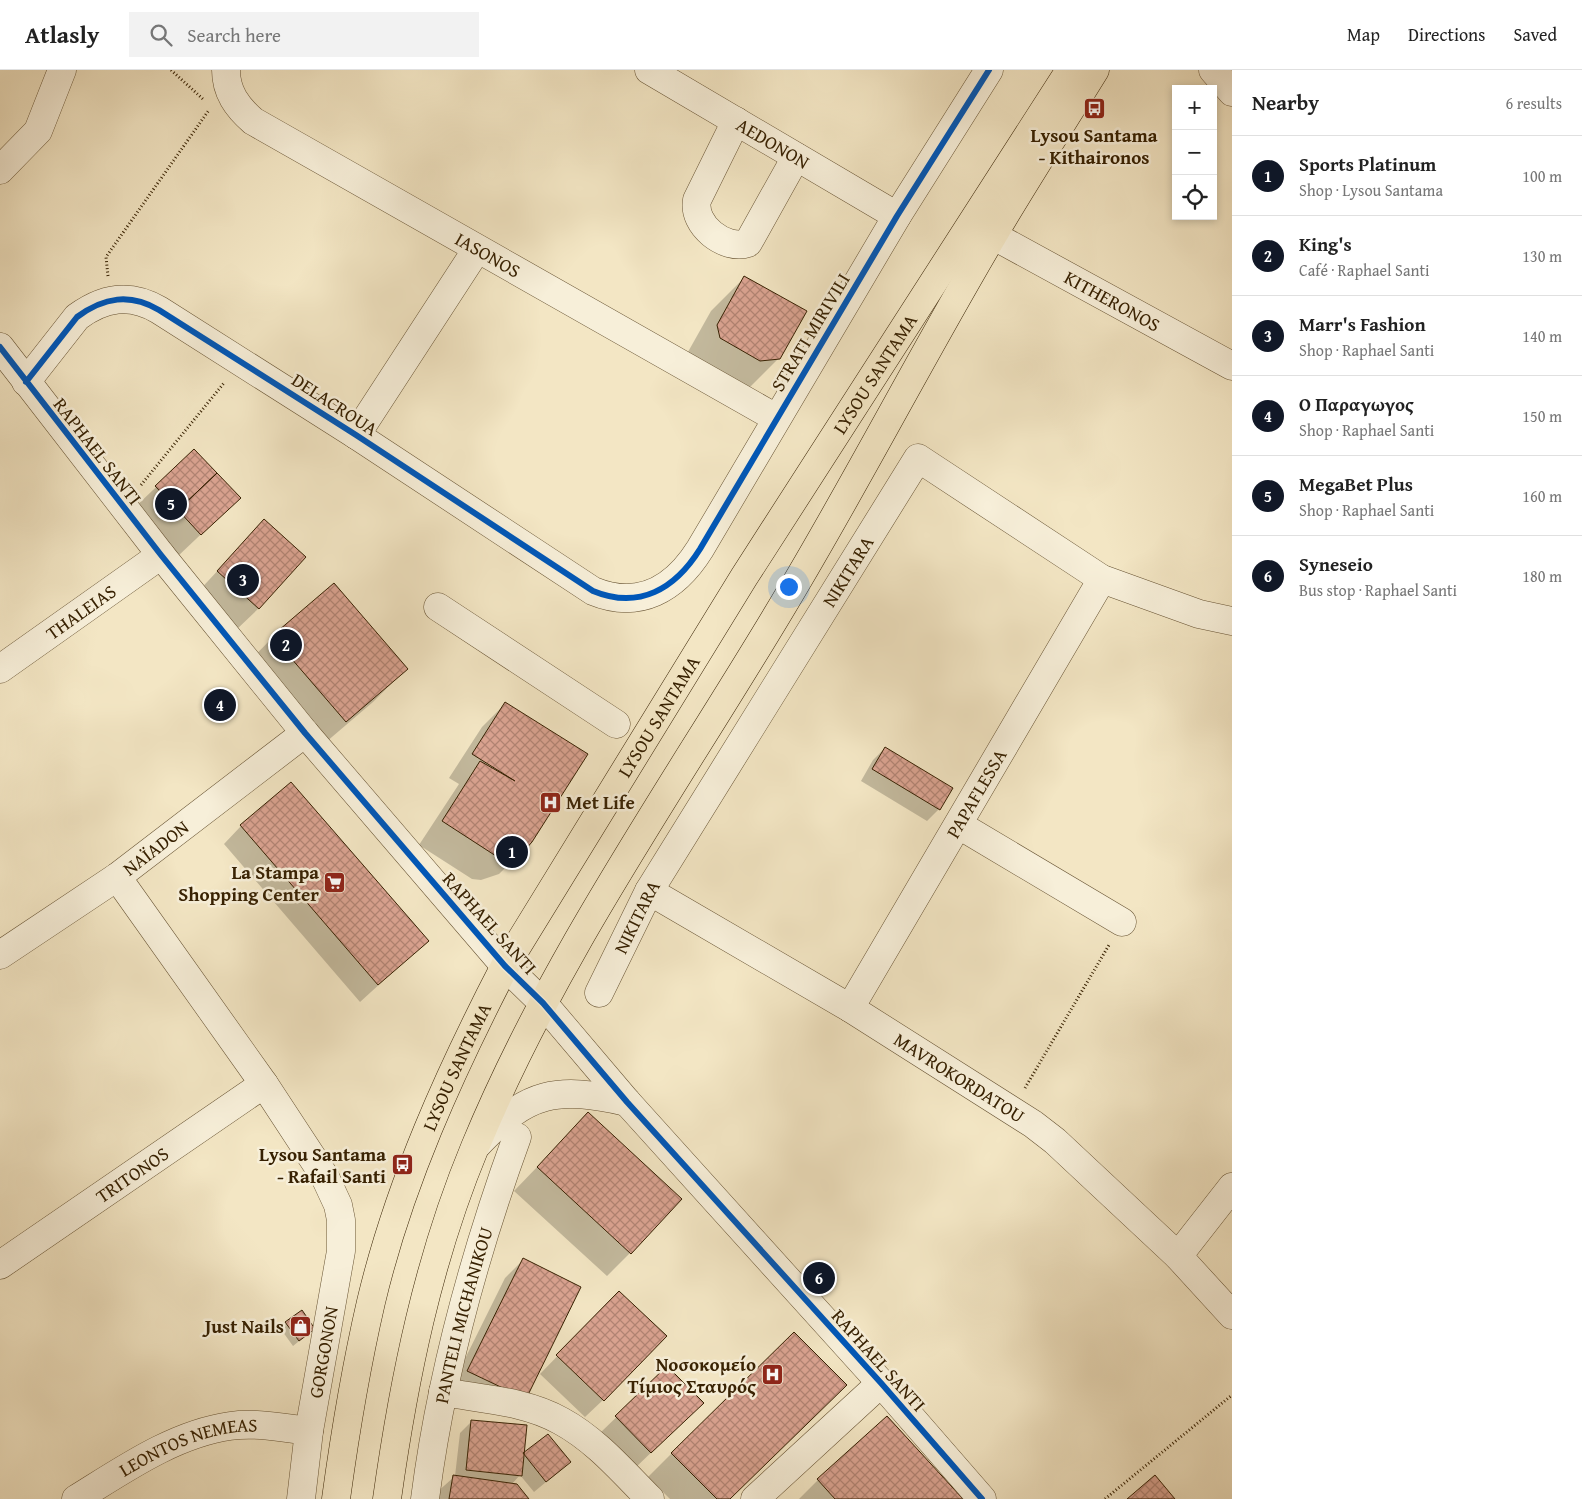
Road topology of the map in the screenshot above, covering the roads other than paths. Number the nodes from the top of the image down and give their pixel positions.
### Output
1 (62, 70) edge
2 (226, 70) edge
3 (649, 70) edge
4 (989, 70) edge
5 (1070, 70) edge
6 (1096, 70) edge
7 (1213, 70) edge
8 (1232, 92) edge
9 (736, 121) junction
10 (796, 156) junction
11 (0, 170) edge
12 (897, 216) junction
13 (982, 229) junction
14 (477, 249) junction
15 (0, 347) edge
16 (1232, 366) edge
17 (26, 382) junction
18 (776, 418) junction
19 (356, 435) junction
20 (161, 555) junction
21 (1102, 580) junction
22 (645, 596) joint
23 (438, 607) dead end
24 (1232, 621) edge
25 (0, 669) edge
26 (616, 724) dead end
27 (305, 733) junction
28 (959, 824) junction
29 (117, 877) junction
30 (650, 891) junction
31 (1122, 922) road end
32 (0, 955) edge
33 (505, 966) junction
34 (599, 993) dead end
35 (543, 1003) junction
36 (850, 1008) junction
37 (264, 1084) junction
38 (627, 1102) junction
39 (517, 1137) dead end
40 (474, 1149) junction
41 (1232, 1188) edge
42 (1178, 1256) junction
43 (0, 1264) edge
44 (1232, 1315) edge
45 (881, 1383) junction
46 (443, 1392) junction
47 (309, 1431) junction
48 (76, 1499) edge
49 (301, 1499) edge
50 (336, 1499) edge
51 (387, 1499) edge
52 (426, 1499) edge
53 (650, 1499) edge
54 (756, 1499) edge
55 (982, 1499) edge

1 - 11 street
2 - 14 street, IASONOS
3 - 9 street, AEDONON
4 - 12 street, STRATI MIRIVILI
5 - 13 main road, LYSOU SANTAMA
6 - 13 main road, LYSOU SANTAMA
7 - 8 street
9 - 10 street, AEDONON
9 - 10 street
10 - 12 street, AEDONON
12 - 18 street, STRATI MIRIVILI
13 - 16 street, KITHERONOS
13 - 33 main road, LYSOU SANTAMA
13 - 35 main road, LYSOU SANTAMA
14 - 18 street, IASONOS
14 - 19 street
15 - 17 street, RAPHAEL SANTI
17 - 19 street, DELACROUA
17 - 20 street, RAPHAEL SANTI
18 - 22 street, STRATI MIRIVILI
19 - 22 street, DELACROUA
20 - 25 street, THALEIAS
20 - 27 street, RAPHAEL SANTI
21 - 24 street, NIKITARA
21 - 28 street, PAPAFLESSA
21 - 30 street, NIKITARA
23 - 26 street
27 - 29 street, NAÏADON
27 - 33 street, RAPHAEL SANTI
28 - 31 street
28 - 36 street, PAPAFLESSA
29 - 32 street, NAÏADON
29 - 37 street, GORGONON
30 - 34 street, NIKITARA
30 - 36 street, MAVROKORDATOU
33 - 35 street, RAPHAEL SANTI
33 - 50 main road, LYSOU SANTAMA
35 - 38 street, RAPHAEL SANTI
35 - 40 main road, LYSOU SANTAMA
36 - 42 street, MAVROKORDATOU
37 - 43 street, TRITONOS
37 - 47 street, GORGONON
38 - 40 street
38 - 45 street, RAPHAEL SANTI
39 - 46 street, PANTELI MICHANIKOU
40 - 51 main road, LYSOU SANTAMA
41 - 42 street
42 - 44 street, MAVROKORDATOU
45 - 54 street
45 - 55 street, RAPHAEL SANTI
46 - 52 street, PANTELI MICHANIKOU
46 - 53 street
47 - 48 street, LEONTOS NEMEAS
47 - 49 street, GORGONON

